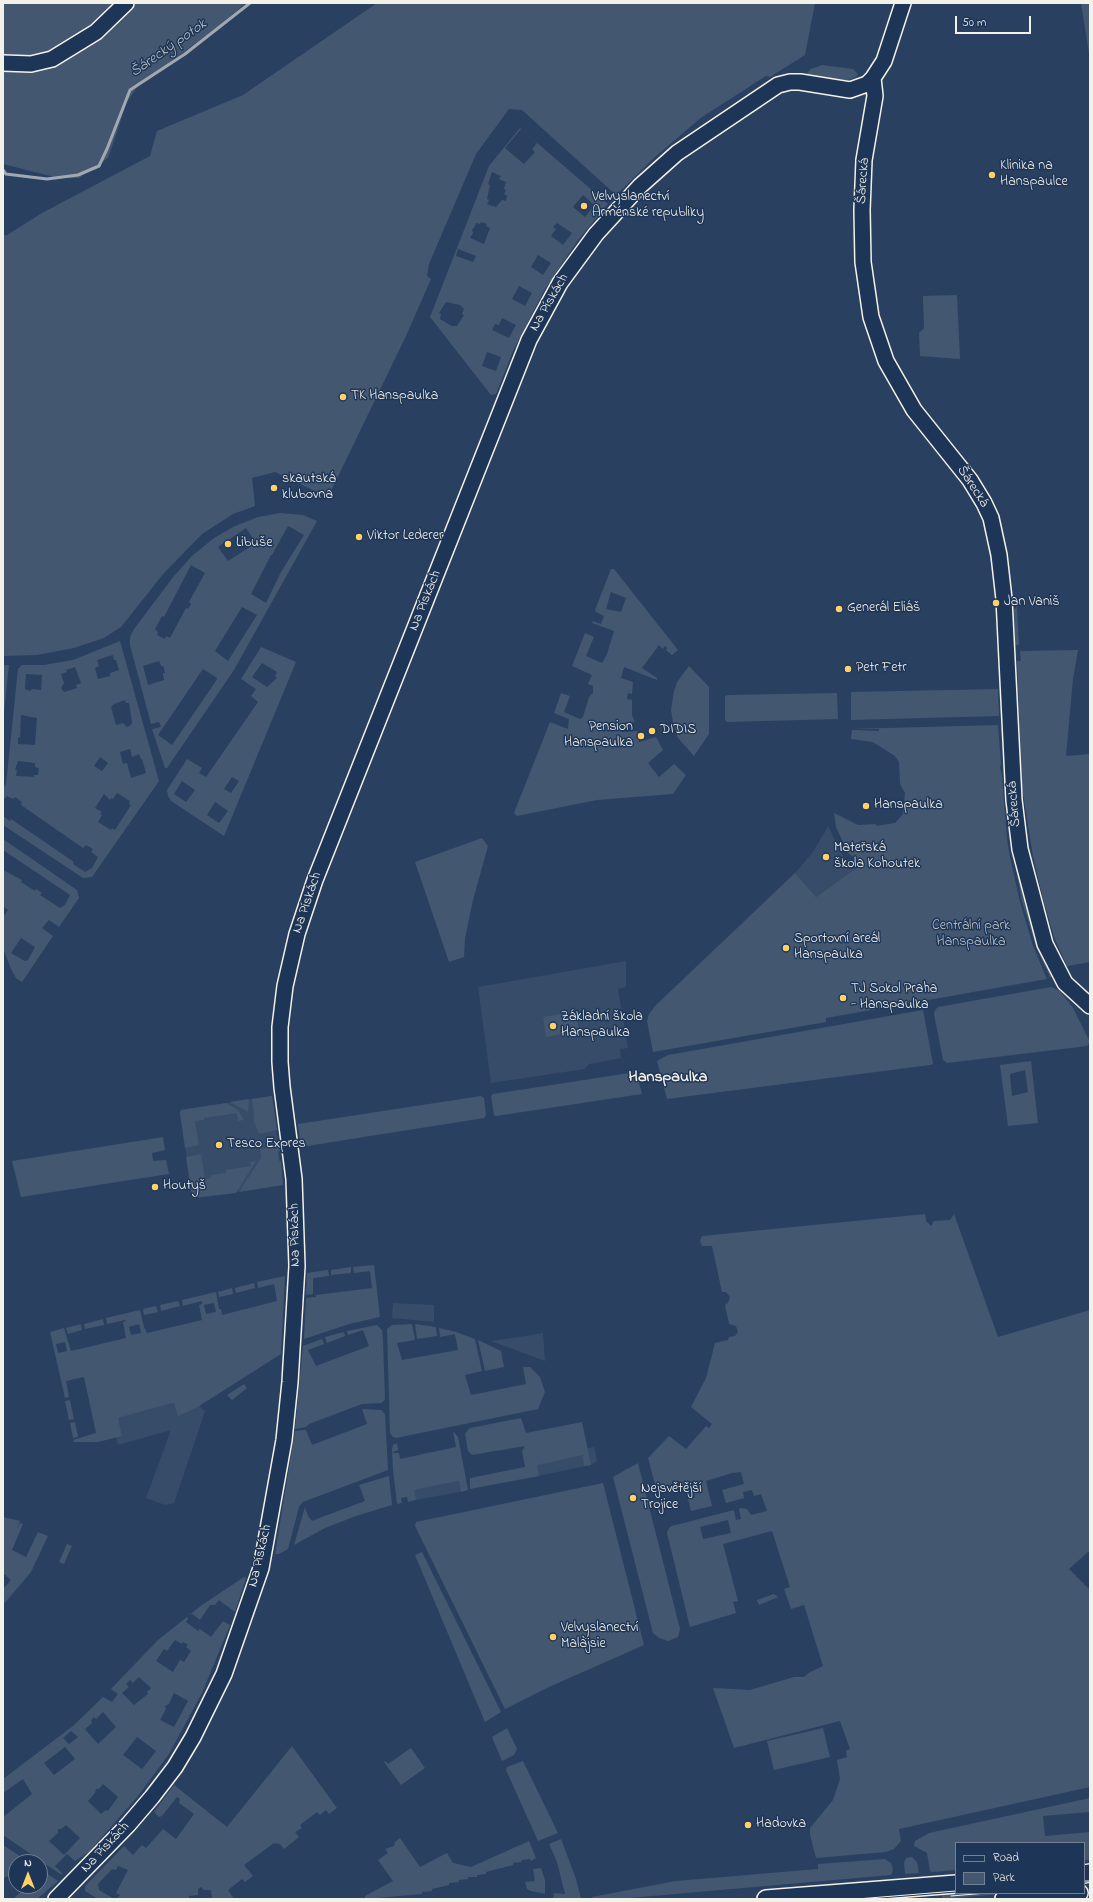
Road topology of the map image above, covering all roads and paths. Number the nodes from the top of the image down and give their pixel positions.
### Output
1 (126, 3) edge
2 (903, 3) edge
3 (3, 63) edge
4 (873, 78) junction
5 (1090, 1006) edge
6 (955, 1884) edge
7 (1066, 1894) edge
8 (56, 1899) edge
9 (766, 1899) edge
10 (1004, 1899) edge

1 - 3 street
2 - 4 street
4 - 5 street, Šárecká
4 - 8 street, Na Pískách
6 - 9 main road
7 - 10 main road

